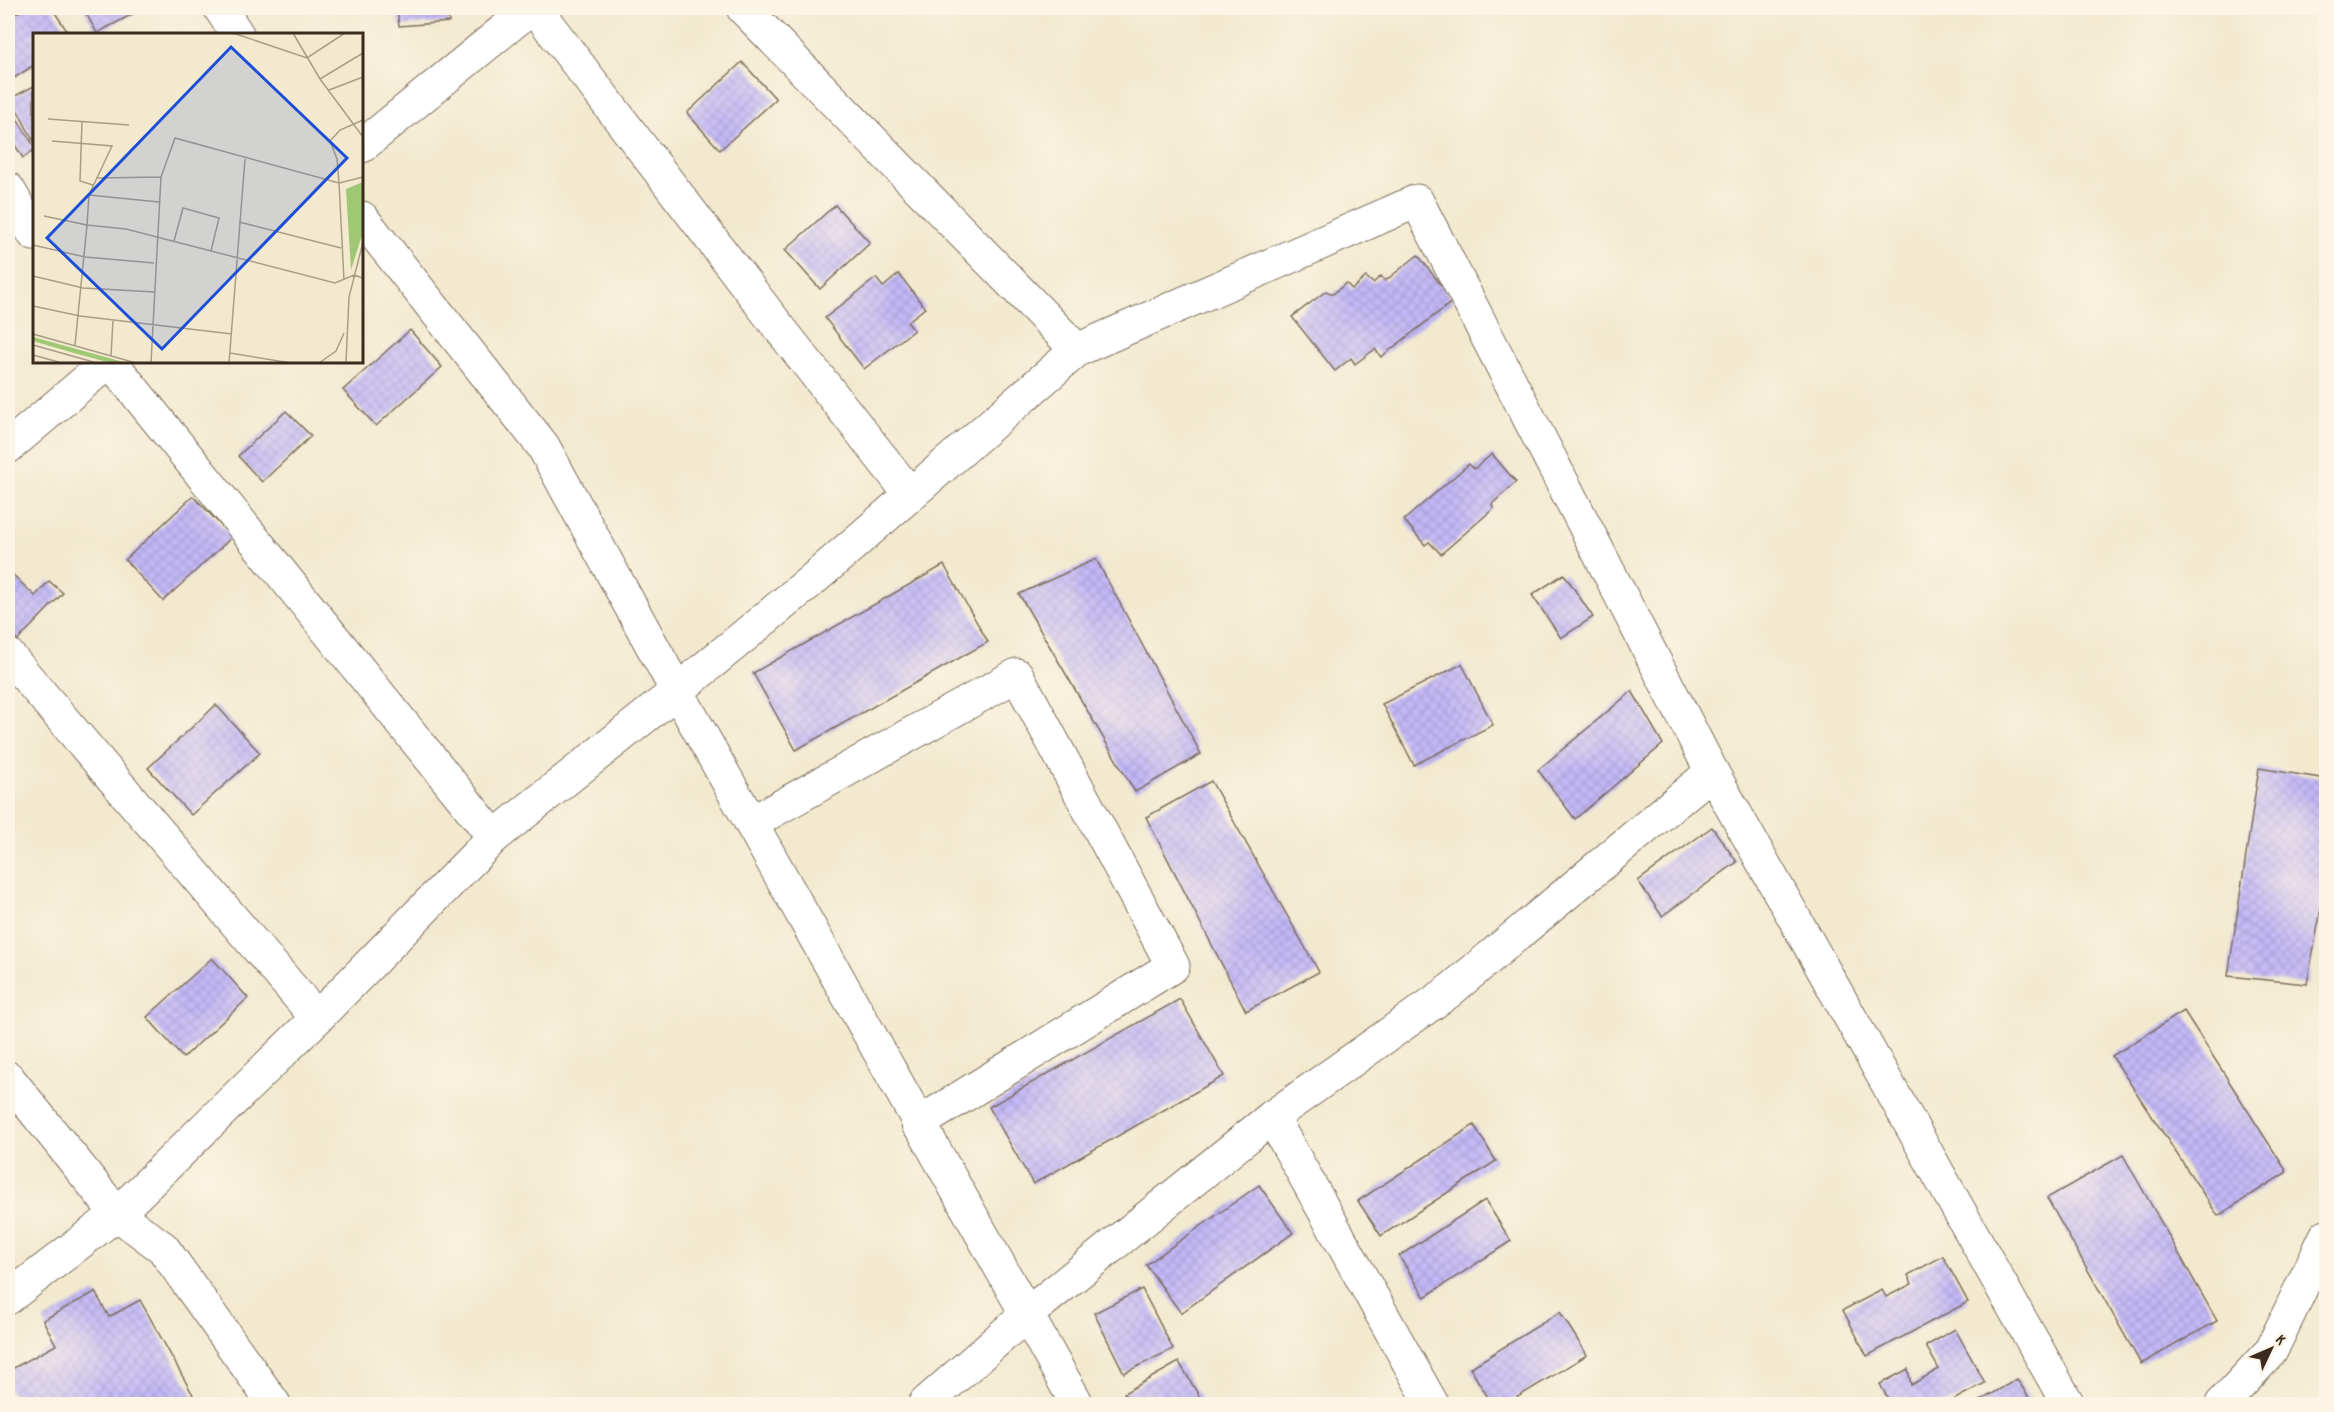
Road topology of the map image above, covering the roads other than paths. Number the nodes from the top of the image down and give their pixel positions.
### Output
1 (220, 8) edge
2 (533, 8) edge
3 (742, 8) edge
4 (236, 33) edge
5 (363, 145) edge
6 (8, 189) edge
7 (363, 219) edge
8 (33, 232) edge
9 (1077, 350) junction
10 (109, 363) edge
11 (111, 363) edge
12 (8, 447) edge
13 (910, 494) junction
14 (8, 655) edge
15 (677, 692) junction
16 (1712, 772) junction
17 (751, 823) junction
18 (494, 837) junction
19 (317, 1018) junction
20 (8, 1078) edge
21 (1272, 1117) junction
22 (918, 1124) junction
23 (117, 1214) junction
24 (2326, 1236) edge
25 (8, 1298) edge
26 (1026, 1315) junction
27 (274, 1404) edge
28 (925, 1404) edge
29 (1077, 1404) edge
30 (1432, 1404) edge
31 (2068, 1404) edge
32 (2222, 1404) edge

1 - 4 street
2 - 5 street
2 - 13 street
3 - 9 street
6 - 8 street
7 - 15 street
9 - 13 street
9 - 16 street
10 - 12 street
11 - 18 street
13 - 15 street
14 - 19 street
15 - 17 street
15 - 18 street
16 - 21 street
16 - 31 street
17 - 22 street
17 - 22 street
18 - 19 street
19 - 23 street
20 - 23 street
21 - 26 street
21 - 30 street
22 - 26 street
23 - 25 street
23 - 27 street
24 - 32 street
26 - 28 street
26 - 29 street

